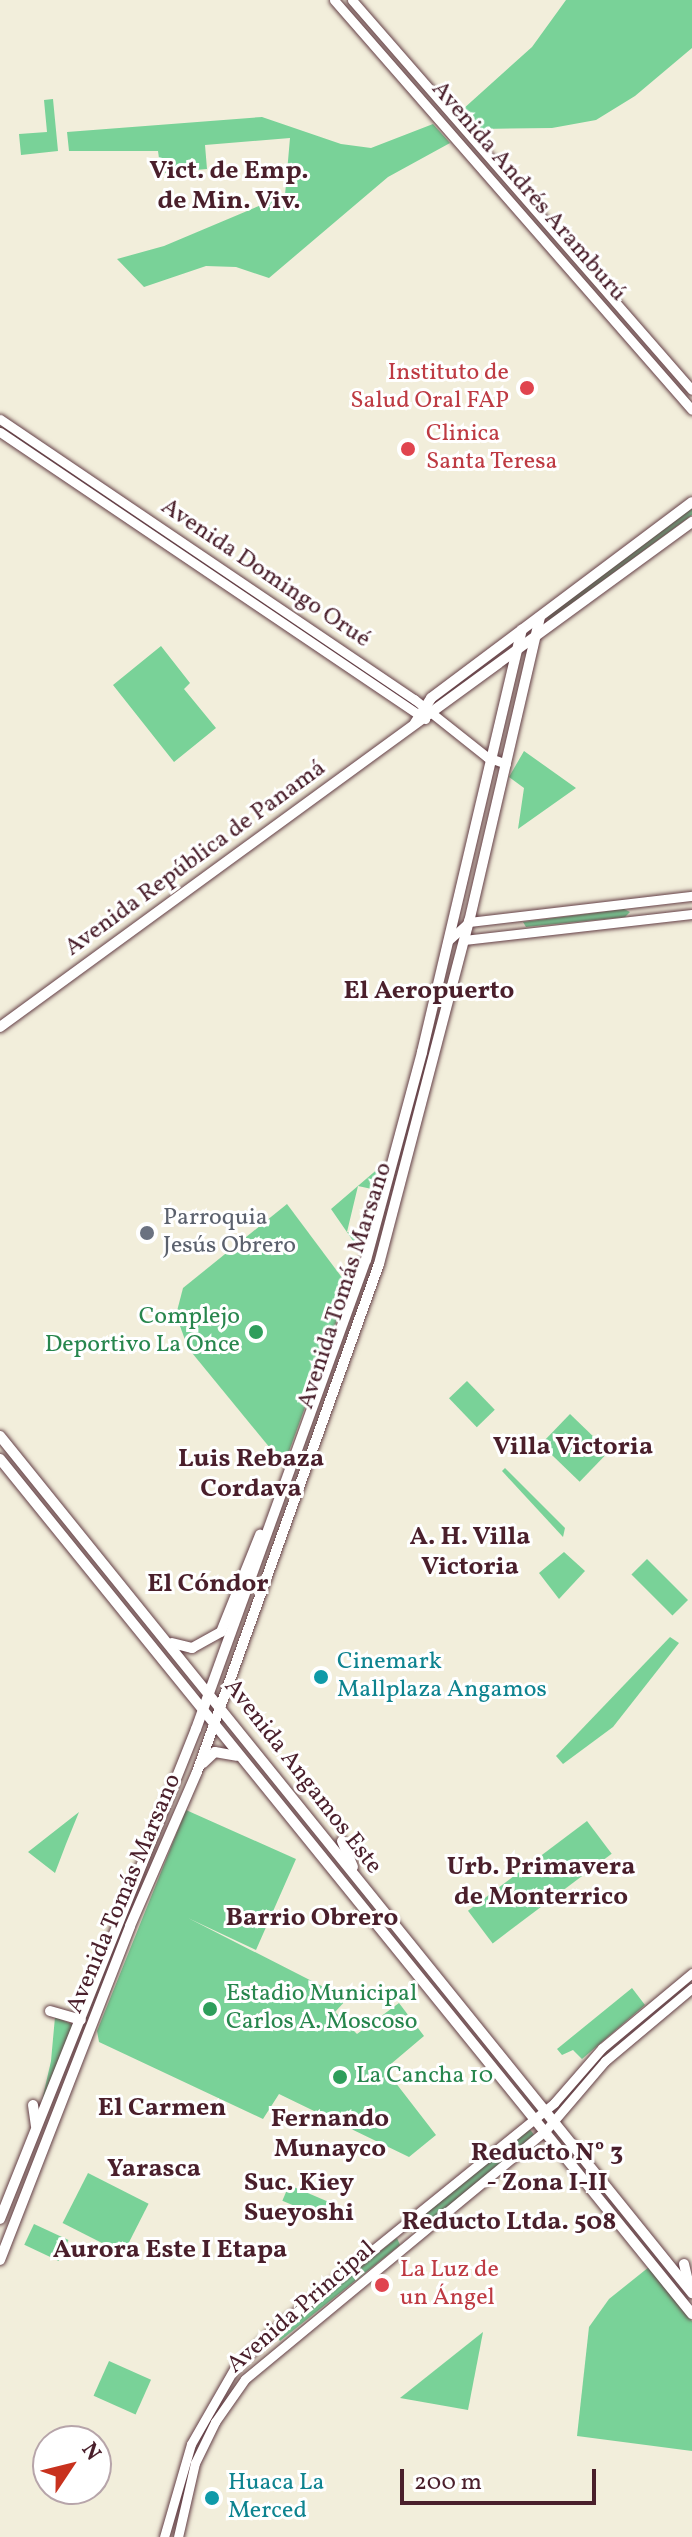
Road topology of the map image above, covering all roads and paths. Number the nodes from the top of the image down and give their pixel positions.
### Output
1 (334, 0) edge
2 (352, 0) edge
3 (692, 390) edge
4 (692, 410) edge
5 (0, 419) edge
6 (0, 432) edge
7 (692, 502) edge
8 (692, 522) edge
9 (171, 535) junction
10 (165, 544) junction
11 (540, 617) junction
12 (522, 630) junction
13 (536, 636) junction
14 (517, 651) junction
15 (486, 673) junction
16 (508, 686) junction
17 (422, 715) junction
18 (490, 758) junction
19 (506, 764) junction
20 (692, 896) edge
21 (630, 904) junction
22 (692, 914) edge
23 (524, 917) junction
24 (633, 919) junction
25 (469, 922) junction
26 (529, 932) junction
27 (449, 940) junction
28 (464, 940) junction
29 (0, 1027) edge
30 (0, 1436) edge
31 (0, 1459) edge
32 (274, 1512) junction
33 (136, 1602) junction
34 (124, 1612) junction
35 (169, 1642) junction
36 (215, 1698) junction
37 (208, 1718) junction
38 (241, 1759) junction
39 (199, 1768) junction
40 (298, 1804) junction
41 (286, 1813) junction
42 (342, 1841) dead end
43 (338, 1854) junction
44 (327, 1863) junction
45 (358, 1880) junction
46 (692, 1973) edge
47 (692, 1988) edge
48 (50, 2011) dead end
49 (81, 2020) junction
50 (618, 2035) junction
51 (625, 2044) junction
52 (80, 2057) junction
53 (576, 2088) junction
54 (76, 2090) dead end
55 (33, 2105) dead end
56 (545, 2110) junction
57 (535, 2117) junction
58 (36, 2126) junction
59 (550, 2126) junction
60 (40, 2180) dead end
61 (29, 2188) junction
62 (0, 2219) edge
63 (0, 2260) edge
64 (684, 2264) dead end
65 (691, 2292) edge
66 (692, 2314) edge
67 (208, 2408) junction
68 (220, 2414) junction
69 (164, 2537) edge
70 (178, 2537) edge

1 - 4 main road, Avenida Andrés Aramburú
2 - 3 main road, Avenida Andrés Aramburú
5 - 9 main road, Avenida Domingo Orué
6 - 10 main road, Avenida Domingo Orué
7 - 11 main road, Avenida República de Panamá
8 - 13 main road, Avenida República de Panamá
9 - 10 main road
9 - 17 main road, Avenida Domingo Orué
10 - 17 main road, Avenida Domingo Orué
11 - 12 main road, Avenida República de Panamá
11 - 13 main road, Avenida Tomás Marsano
12 - 14 main road, Avenida Tomás Marsano
12 - 17 main road, Avenida República de Panamá
13 - 14 main road, Avenida República de Panamá
13 - 19 main road, Avenida Tomás Marsano
14 - 15 main road, Avenida República de Panamá
14 - 16 main road, Avenida Tomás Marsano
15 - 16 main road
15 - 17 main road, Avenida República de Panamá
16 - 18 main road, Avenida Tomás Marsano
17 - 18 main road, Avenida Domingo Orué
17 - 29 main road, Avenida República de Panamá
18 - 19 main road, Avenida Domingo Orué
18 - 27 main road, Avenida Tomás Marsano
19 - 25 main road, Avenida Tomás Marsano
20 - 21 main road
21 - 23 main road
21 - 24 main road
22 - 24 main road
23 - 25 main road
23 - 26 main road
24 - 26 main road
25 - 27 main road
25 - 28 main road, Avenida Tomás Marsano
26 - 28 main road
27 - 32 main road, Avenida Tomás Marsano
28 - 36 main road, Avenida Tomás Marsano
30 - 33 main road, Avenida Angamos Este
31 - 34 main road, Avenida Angamos Este
32 - 35 main road
32 - 36 main road, Avenida Tomás Marsano
33 - 34 main road
33 - 35 main road, Avenida Angamos Este
34 - 37 main road, Avenida Angamos Este
35 - 36 main road, Avenida Angamos Este
36 - 37 main road, Avenida Tomás Marsano
36 - 37 main road, Avenida Tomás Marsano
36 - 40 main road, Avenida Angamos Este
37 - 38 main road, Avenida Angamos Este
37 - 39 main road, Avenida Tomás Marsano
37 - 49 main road, Avenida Tomás Marsano
38 - 39 main road
38 - 41 main road, Avenida Angamos Este
39 - 52 main road, Avenida Tomás Marsano
40 - 41 main road
40 - 43 main road, Avenida Angamos Este
41 - 44 main road, Avenida Angamos Este
42 - 45 main road
43 - 44 main road
43 - 45 main road, Avenida Angamos Este
44 - 57 main road, Avenida Angamos Este
45 - 56 main road, Avenida Angamos Este
46 - 50 main road
47 - 51 main road
48 - 49 main road
49 - 58 main road, Avenida Tomás Marsano
50 - 51 main road
50 - 53 main road
51 - 53 main road
52 - 54 main road
52 - 61 main road, Avenida Tomás Marsano
53 - 56 main road, Avenida Principal
53 - 59 main road, Avenida Principal
55 - 58 main road
56 - 57 main road, Avenida Principal
56 - 59 main road, Avenida Angamos Este
57 - 59 main road, Avenida Angamos Este
57 - 67 main road, Avenida Principal
58 - 62 main road, Avenida Tomás Marsano
59 - 65 main road, Avenida Angamos Este
59 - 66 main road, Avenida Angamos Este
59 - 68 main road, Avenida Principal
60 - 61 main road
61 - 63 main road, Avenida Tomás Marsano
64 - 65 main road
67 - 68 main road
67 - 69 main road, Avenida Principal
68 - 70 main road, Avenida Principal

